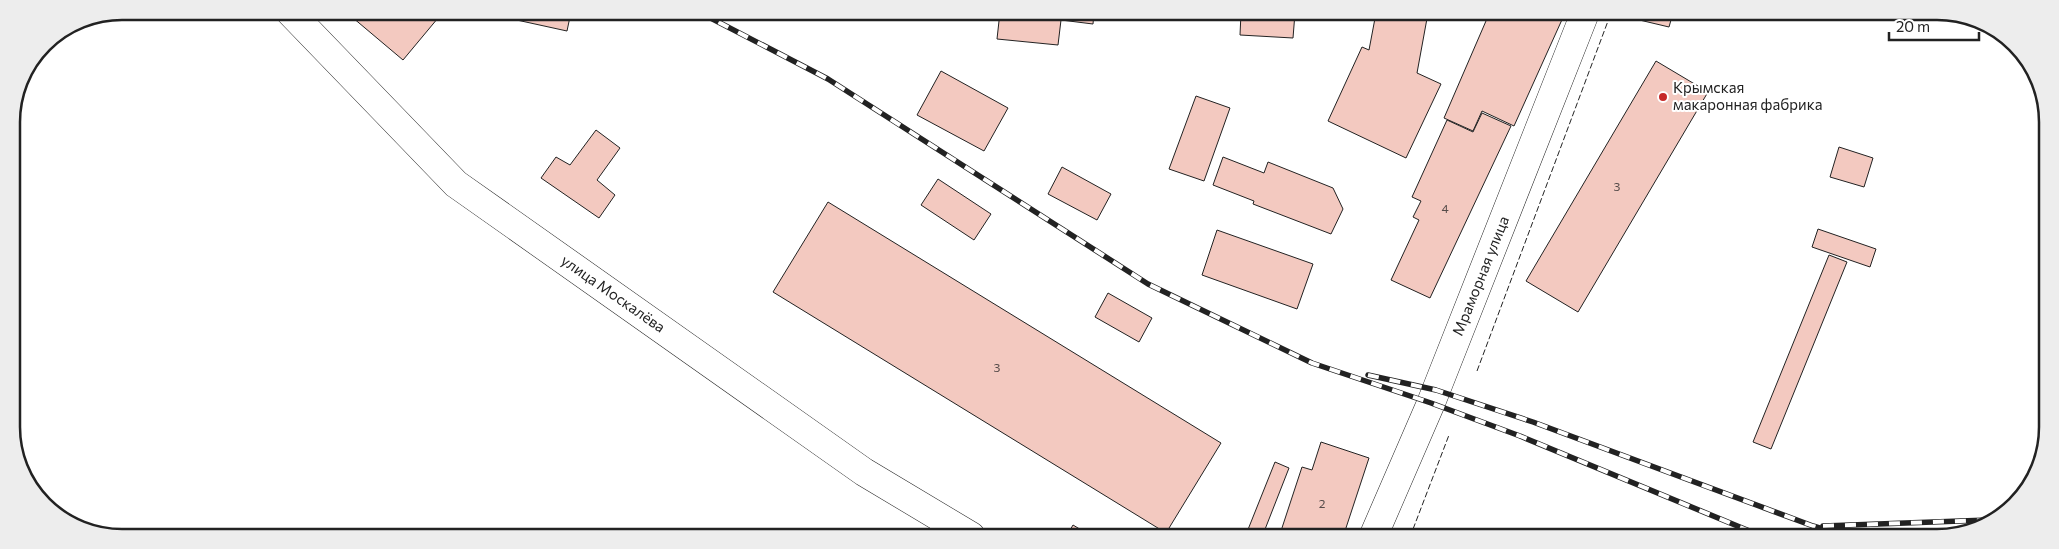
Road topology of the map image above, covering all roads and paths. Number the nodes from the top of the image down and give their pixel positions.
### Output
1 (297, 20) edge
2 (1582, 20) edge
3 (959, 529) edge
4 (1377, 529) edge

1 - 3 main road, улица Москалёва
2 - 4 main road, Мраморная улица

